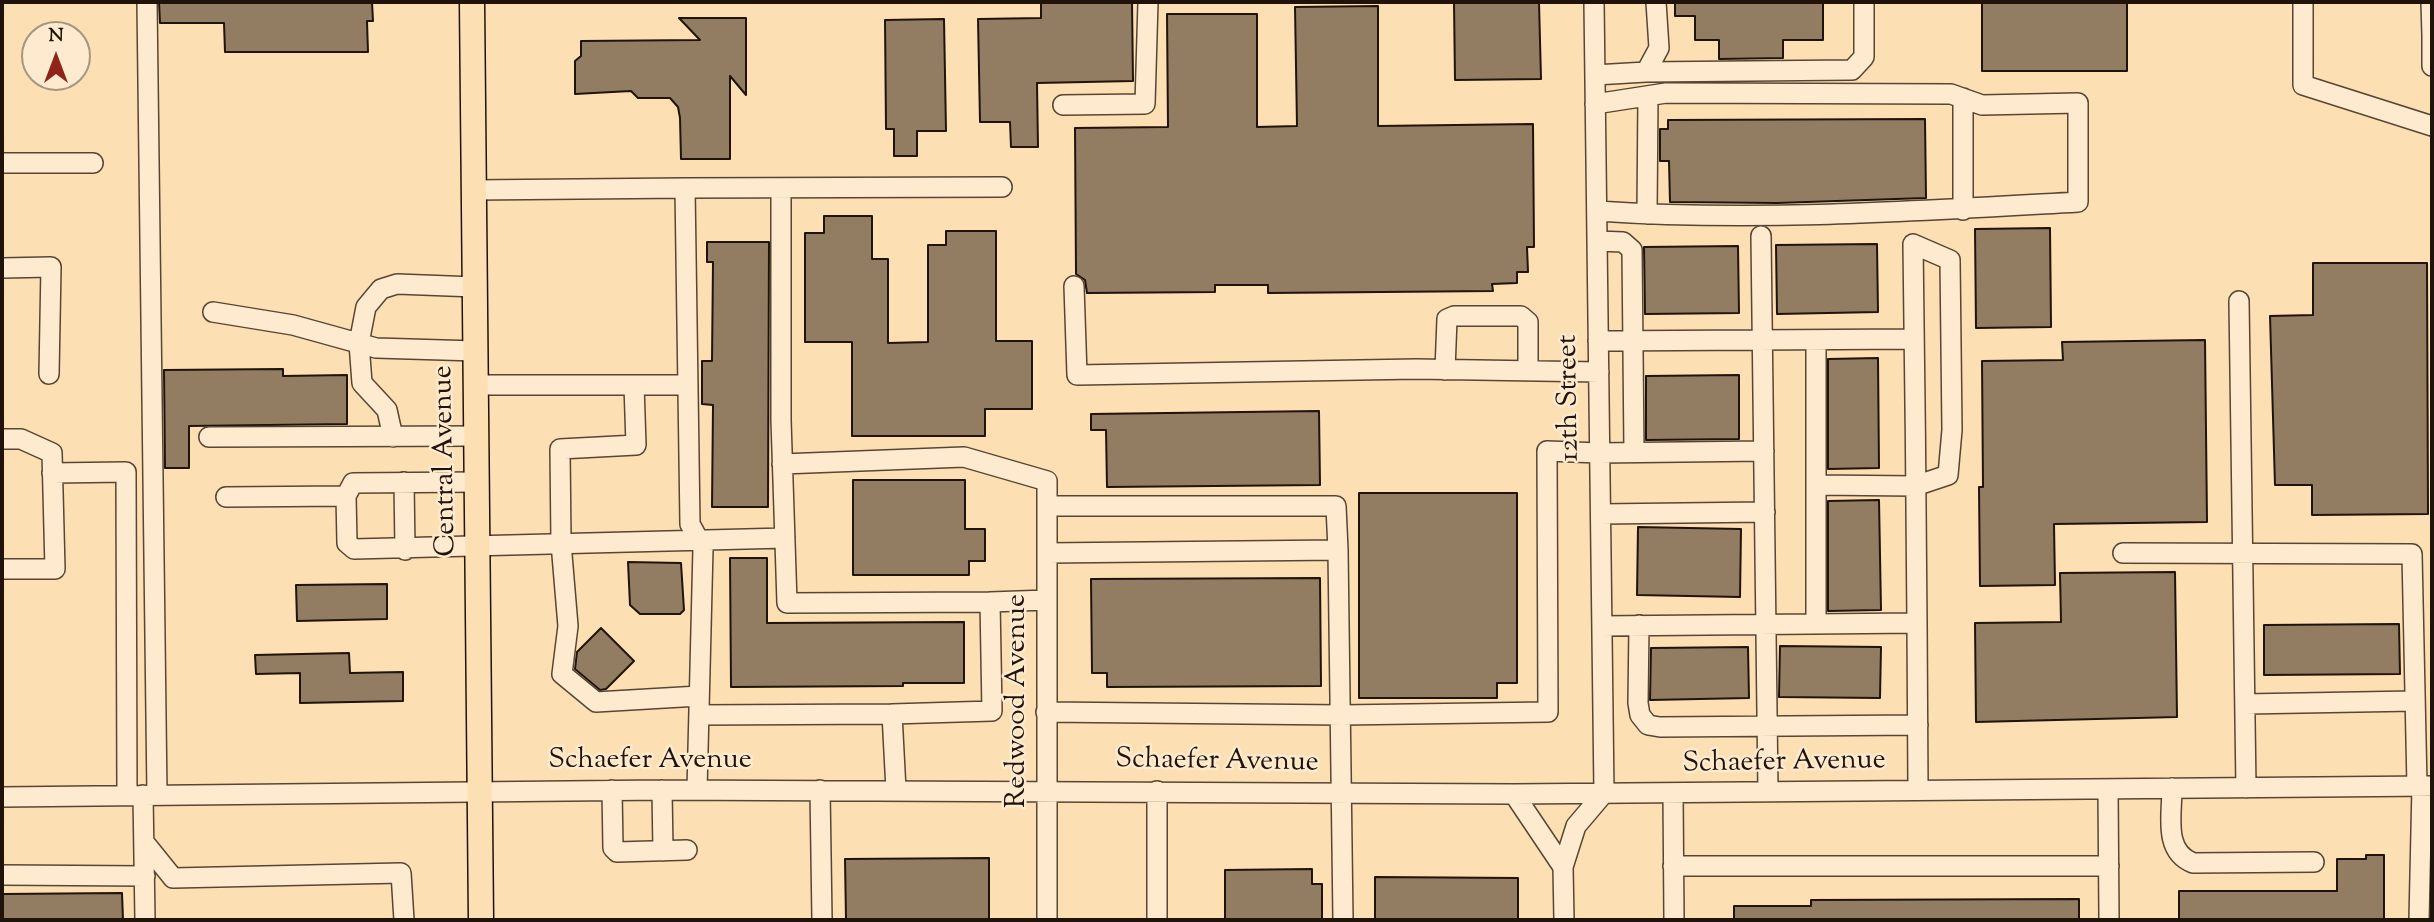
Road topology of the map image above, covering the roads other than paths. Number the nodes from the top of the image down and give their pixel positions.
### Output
1 (147, 2) edge
2 (472, 2) edge
3 (1148, 2) edge
4 (1594, 2) edge
5 (1656, 2) edge
6 (1864, 2) edge
7 (2303, 2) edge
8 (2431, 2) edge
9 (2432, 36) edge
10 (2432, 66) edge
11 (1646, 72) junction
12 (1595, 75) junction
13 (1648, 96) junction
14 (1963, 98) junction
15 (1595, 104) junction
16 (1063, 105) dead end
17 (2432, 126) edge
18 (2, 163) edge
19 (93, 163) dead end
20 (1002, 187) dead end
21 (685, 188) junction
22 (781, 189) junction
23 (474, 190) junction
24 (1963, 210) junction
25 (1597, 211) junction
26 (1647, 214) junction
27 (1761, 236) dead end
28 (1597, 241) junction
29 (2, 268) edge
30 (1074, 286) dead end
31 (475, 287) junction
32 (2239, 301) dead end
33 (213, 312) dead end
34 (1914, 339) junction
35 (1762, 340) junction
36 (1816, 340) junction
37 (1598, 341) junction
38 (1632, 341) junction
39 (359, 343) junction
40 (476, 351) junction
41 (1445, 370) junction
42 (1528, 371) junction
43 (1599, 372) junction
44 (49, 374) dead end
45 (476, 385) junction
46 (634, 385) junction
47 (688, 385) junction
48 (477, 436) junction
49 (209, 437) dead end
50 (393, 437) junction
51 (2, 439) edge
52 (1764, 451) junction
53 (1634, 452) junction
54 (1599, 453) junction
55 (782, 464) junction
56 (52, 474) junction
57 (477, 481) junction
58 (404, 482) junction
59 (1816, 485) junction
60 (1915, 485) junction
61 (346, 496) junction
62 (226, 497) dead end
63 (1047, 506) junction
64 (1765, 512) junction
65 (1601, 514) junction
66 (785, 538) junction
67 (700, 542) junction
68 (561, 543) junction
69 (478, 547) junction
70 (405, 550) junction
71 (1338, 551) junction
72 (1047, 553) junction
73 (2123, 553) dead end
74 (2243, 554) junction
75 (2, 569) edge
76 (1047, 600) junction
77 (990, 602) junction
78 (1917, 623) junction
79 (1766, 624) junction
80 (1815, 624) junction
81 (1639, 625) junction
82 (1602, 626) junction
83 (2414, 701) junction
84 (2245, 704) junction
85 (699, 706) junction
86 (1046, 712) junction
87 (892, 714) junction
88 (1342, 715) junction
89 (1917, 725) junction
90 (1768, 727) junction
91 (2424, 786) edge
92 (2172, 788) junction
93 (2246, 788) junction
94 (2108, 789) junction
95 (612, 790) junction
96 (662, 790) junction
97 (696, 790) junction
98 (820, 790) junction
99 (897, 790) junction
100 (1046, 790) junction
101 (1918, 790) junction
102 (480, 791) junction
103 (1157, 791) junction
104 (1768, 792) junction
105 (1343, 793) junction
106 (1604, 793) junction
107 (1673, 793) junction
108 (1514, 794) junction
109 (142, 795) junction
110 (2, 797) edge
111 (144, 842) junction
112 (687, 850) dead end
113 (663, 851) junction
114 (2314, 862) dead end
115 (1673, 866) junction
116 (2109, 866) junction
117 (1563, 867) junction
118 (2, 875) edge
119 (145, 876) junction
120 (145, 920) edge
121 (404, 920) edge
122 (481, 920) edge
123 (822, 920) edge
124 (1047, 920) edge
125 (1157, 920) edge
126 (1343, 920) edge
127 (1564, 920) edge
128 (1674, 920) edge
129 (2109, 920) edge
130 (2420, 920) edge

1 - 109 street
2 - 23 main road, Central Avenue
3 - 16 street
4 - 12 street, 12th Street
5 - 11 street
6 - 11 street
7 - 17 street
8 - 9 street
9 - 10 street
11 - 12 street
12 - 15 street, 12th Street
13 - 14 street
13 - 15 street
13 - 26 street
14 - 24 street
14 - 24 street
15 - 25 street, 12th Street
18 - 19 street
20 - 22 street
21 - 22 street
21 - 23 street
21 - 47 street
22 - 55 street
23 - 31 main road, Central Avenue
24 - 26 street
25 - 26 street
25 - 28 street, 12th Street
27 - 35 street
28 - 37 street, 12th Street
28 - 38 street
29 - 44 street
30 - 41 street
31 - 39 street
31 - 40 main road, Central Avenue
32 - 74 street
33 - 39 street
34 - 36 street
34 - 60 street
34 - 60 street
35 - 36 street
35 - 38 street
35 - 52 street
36 - 59 street
37 - 38 street
37 - 43 street, 12th Street
38 - 53 street
39 - 40 street
39 - 50 street
40 - 45 main road, Central Avenue
41 - 42 street
41 - 42 street
42 - 43 street
43 - 54 street, 12th Street
45 - 46 street
45 - 48 main road, Central Avenue
46 - 47 street
46 - 68 street
47 - 67 street
48 - 50 street
48 - 57 main road, Central Avenue
49 - 50 street
51 - 56 street
52 - 53 street
52 - 64 street
53 - 54 street
54 - 65 street, 12th Street
54 - 88 street
55 - 63 street, Redwood Avenue
55 - 66 street
56 - 75 street
56 - 109 street
57 - 58 street
57 - 69 main road, Central Avenue
58 - 61 street
58 - 70 street
59 - 60 street
59 - 80 street
60 - 78 street
61 - 62 street
61 - 70 street
63 - 71 street
63 - 72 street, Redwood Avenue
64 - 65 street
64 - 79 street
65 - 82 street, 12th Street
66 - 67 street
66 - 77 street
67 - 68 street
67 - 85 street
68 - 69 street
68 - 85 street
69 - 70 street
69 - 102 main road, Central Avenue
71 - 72 street
71 - 88 street
72 - 76 street, Redwood Avenue
73 - 74 street
74 - 83 street
74 - 84 street
76 - 77 street
76 - 86 street, Redwood Avenue
77 - 87 street
78 - 80 street
78 - 89 street
79 - 80 street
79 - 81 street
79 - 90 street
81 - 82 street
81 - 90 street
82 - 106 street, 12th Street
83 - 84 street
83 - 91 street
84 - 93 street
85 - 87 street
85 - 97 street
86 - 88 street
86 - 100 street, Redwood Avenue
87 - 99 street
88 - 105 street
89 - 90 street
89 - 101 street
90 - 104 street
91 - 93 street, Schaefer Avenue
91 - 130 street
92 - 93 street, Schaefer Avenue
92 - 94 street, Schaefer Avenue
92 - 114 street
94 - 101 street, Schaefer Avenue
94 - 116 street
95 - 96 street, Schaefer Avenue
95 - 102 street, Schaefer Avenue
95 - 113 street
96 - 97 street, Schaefer Avenue
96 - 113 street
97 - 98 street, Schaefer Avenue
98 - 99 street, Schaefer Avenue
98 - 123 street
99 - 100 street, Schaefer Avenue
100 - 103 street, Schaefer Avenue
100 - 124 street, Redwood Avenue
101 - 104 street, Schaefer Avenue
102 - 109 street, Schaefer Avenue
102 - 122 main road, Central Avenue
103 - 105 street, Schaefer Avenue
103 - 125 street
104 - 107 street, Schaefer Avenue
105 - 108 street, Schaefer Avenue
105 - 126 street
106 - 107 street, Schaefer Avenue
106 - 108 street, Schaefer Avenue
106 - 117 street
107 - 115 street
108 - 117 street
109 - 110 street, Schaefer Avenue
109 - 111 street
111 - 119 street
111 - 121 street
112 - 113 street
115 - 116 street
115 - 128 street
116 - 129 street
117 - 127 street
118 - 119 street
119 - 120 street

